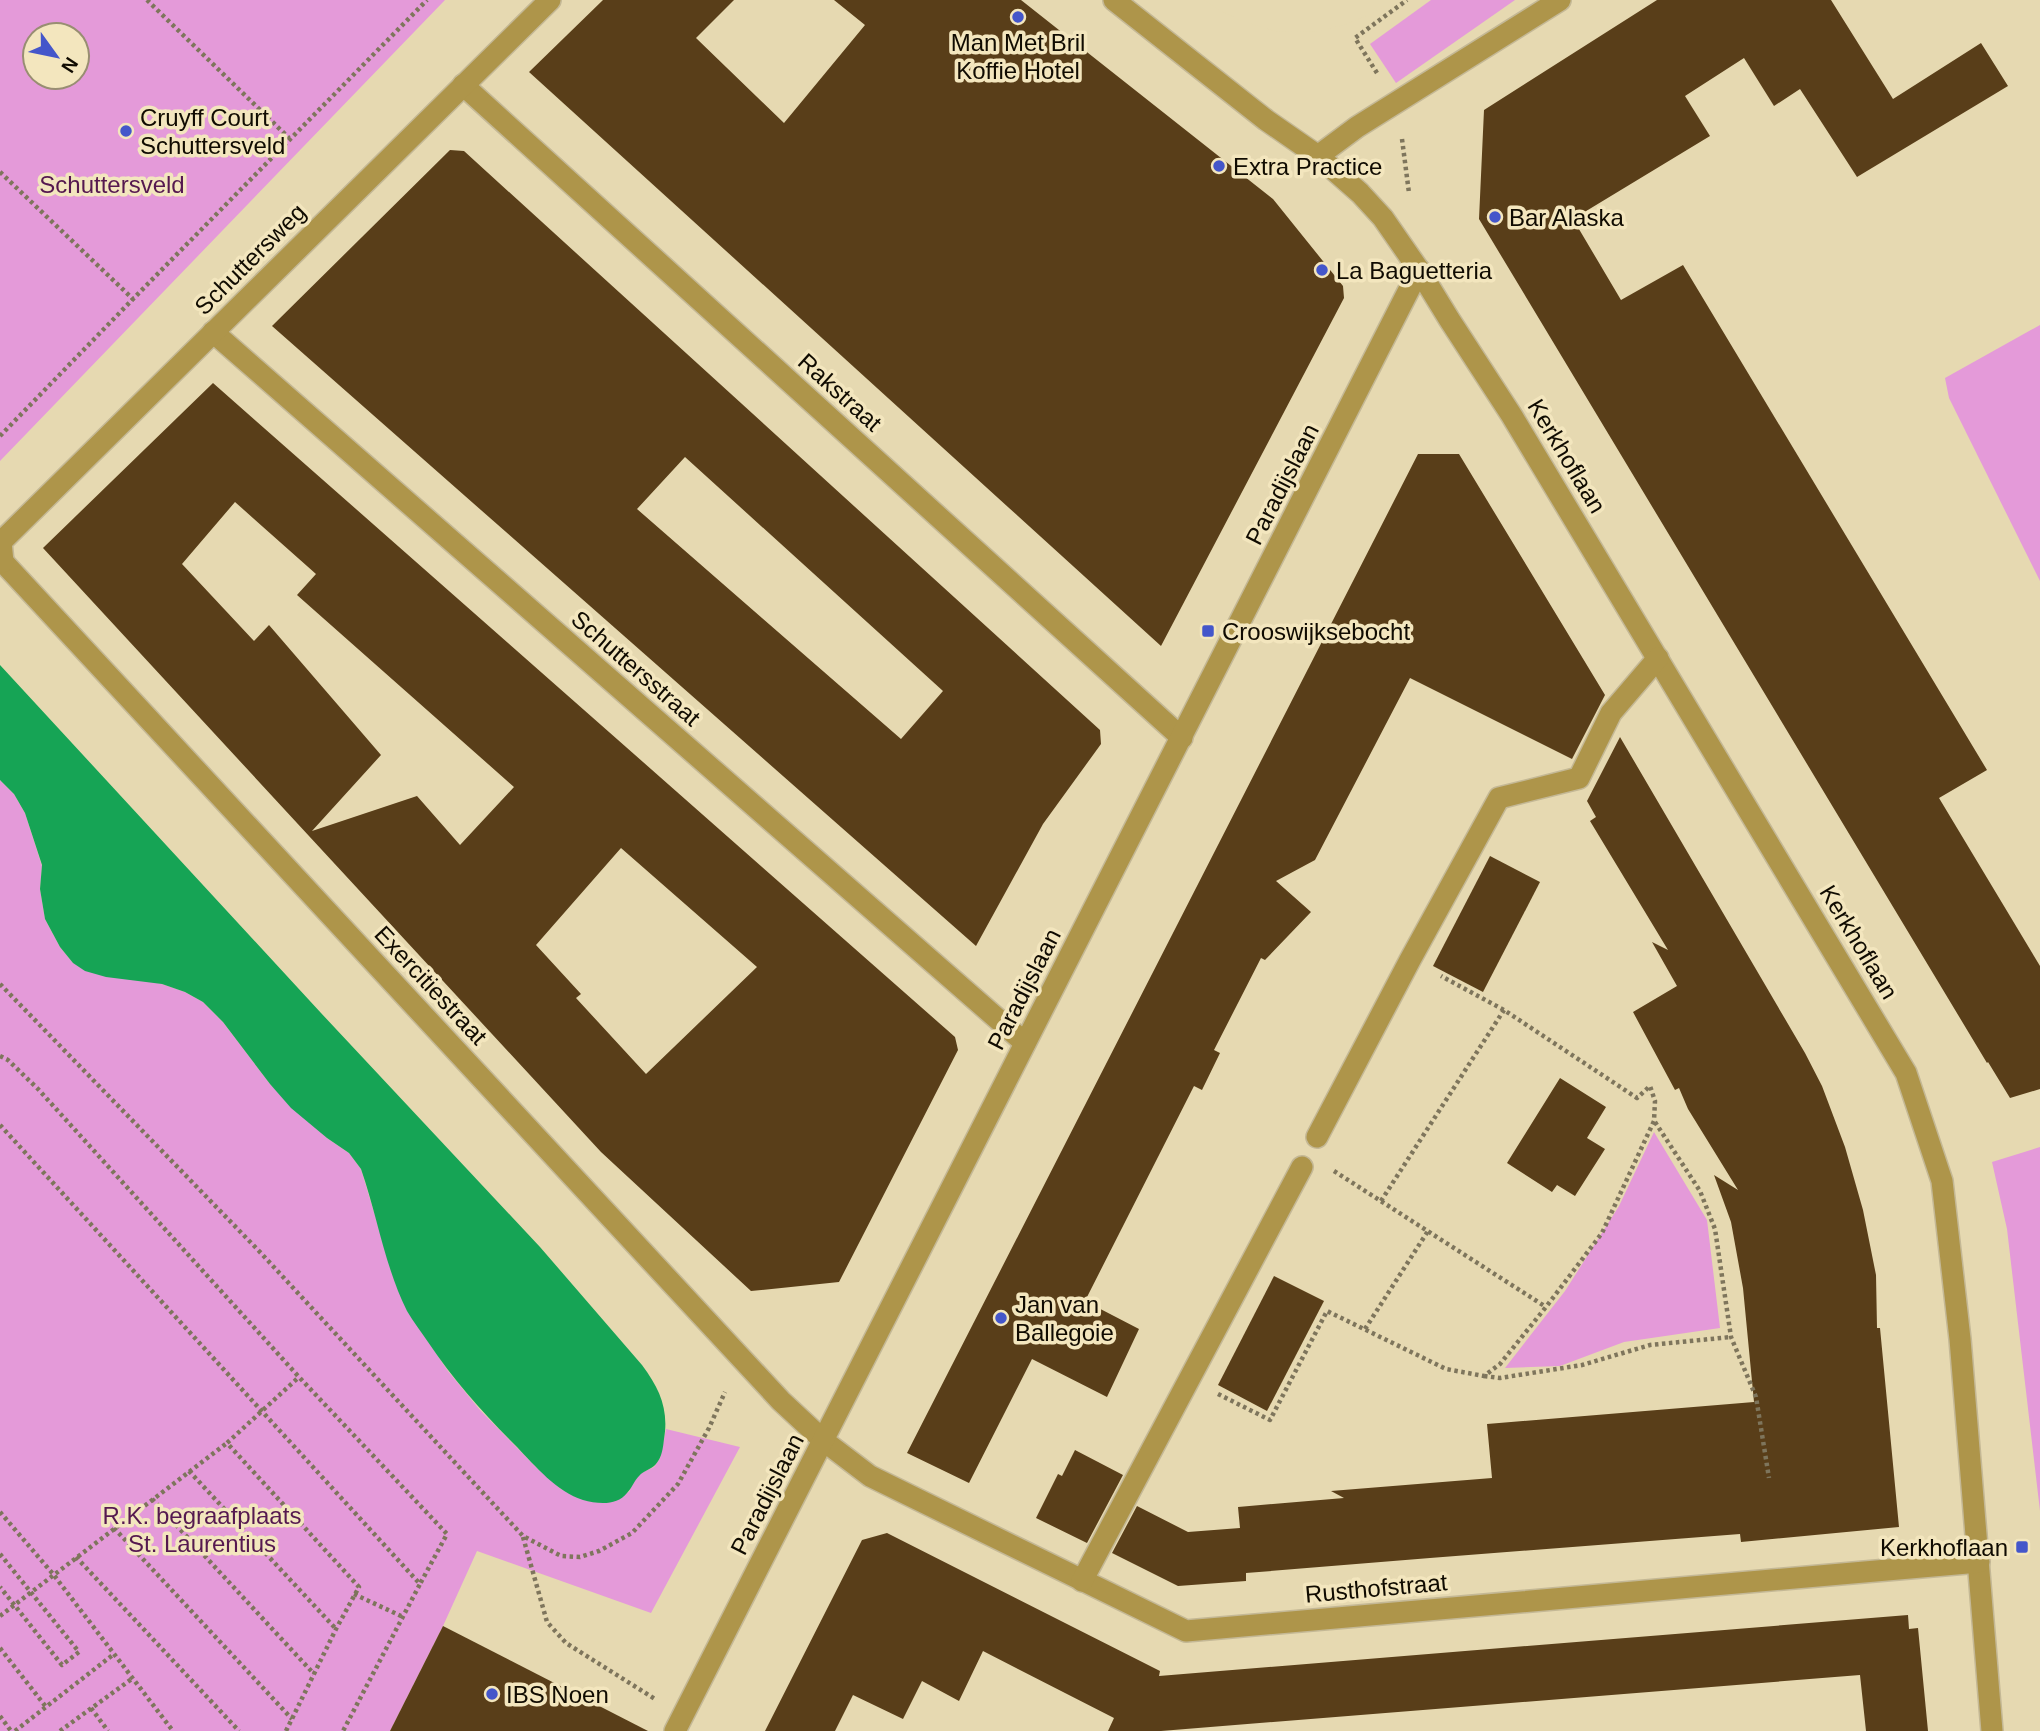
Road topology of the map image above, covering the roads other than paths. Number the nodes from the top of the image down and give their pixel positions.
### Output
1 (550, 0) edge
2 (1114, 0) edge
3 (1560, 0) edge
4 (463, 85) junction
5 (1318, 156) junction
6 (1419, 270) junction
7 (212, 332) junction
8 (1, 562) edge
9 (1658, 658) junction
10 (1182, 738) junction
11 (1025, 1043) junction
12 (1317, 1137) dead end
13 (1303, 1167) dead end
14 (824, 1441) junction
15 (1979, 1562) junction
16 (1082, 1581) junction
17 (679, 1724) edge
18 (1992, 1731) edge

1 - 4 street, Schuttersweg
2 - 5 street, Kerkhoflaan
3 - 5 street
4 - 7 street, Schuttersweg
4 - 10 street, Rakstraat
5 - 6 street, Kerkhoflaan
6 - 9 street, Kerkhoflaan
6 - 10 street, Paradijslaan
7 - 8 street, Schuttersweg
7 - 11 street, Schuttersstraat
8 - 14 street, Exercitiestraat
9 - 12 street
9 - 15 street, Kerkhoflaan
10 - 11 street, Paradijslaan
11 - 14 street, Paradijslaan
13 - 16 street
14 - 16 street, Rusthofstraat
14 - 17 street, Paradijslaan
15 - 16 street, Rusthofstraat
15 - 18 street, Kerkhoflaan

